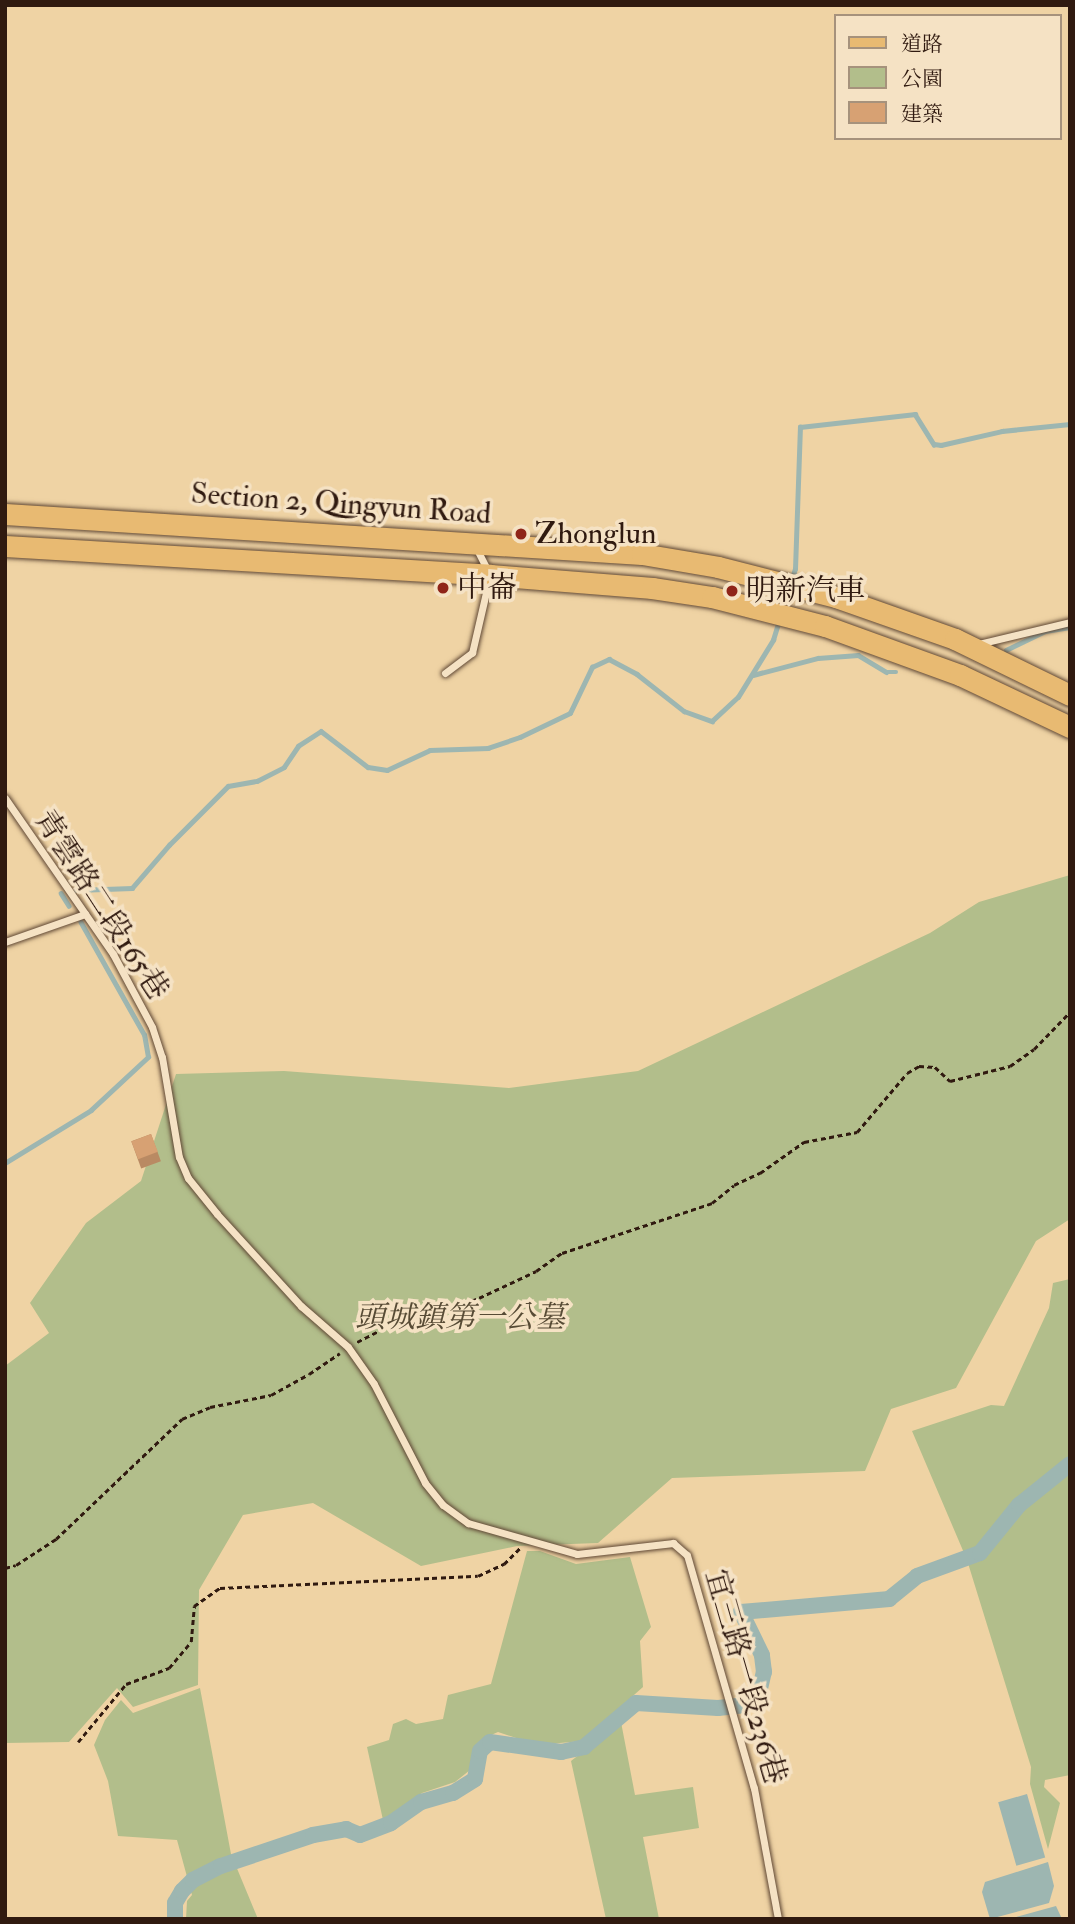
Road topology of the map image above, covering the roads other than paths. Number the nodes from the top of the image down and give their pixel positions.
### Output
1 (5, 514) edge
2 (474, 543) junction
3 (5, 546) edge
4 (490, 575) junction
5 (1070, 622) edge
6 (969, 646) junction
7 (445, 673) dead end
8 (1070, 695) edge
9 (1070, 727) edge
10 (5, 797) edge
11 (85, 914) junction
12 (5, 942) edge
13 (348, 1347) joint
14 (778, 1919) edge

1 - 2 main road, Section 2, Qingyun Road
2 - 4 lane
2 - 6 main road, Section 2, Qingyun Road
3 - 4 main road, Section 2, Qingyun Road
4 - 7 lane
4 - 9 main road, Section 2, Qingyun Road
5 - 6 lane
6 - 8 main road, Section 2, Qingyun Road
10 - 11 lane, 青雲路二段165巷
11 - 12 lane
11 - 13 lane, 青雲路二段165巷
13 - 14 lane, 宜三路一段236巷

